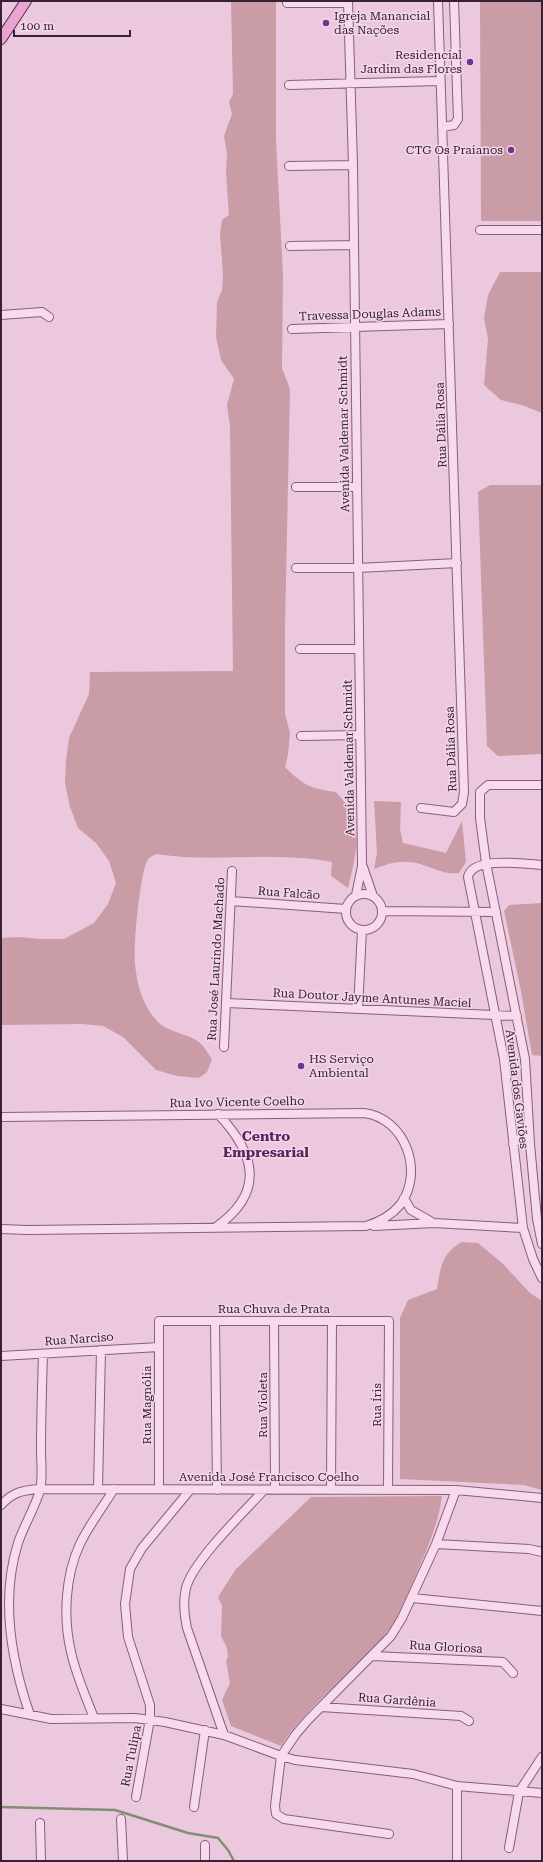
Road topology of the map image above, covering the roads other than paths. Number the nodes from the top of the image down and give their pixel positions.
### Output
1 (26, 1) edge
2 (438, 1) edge
3 (454, 1) edge
4 (348, 2) edge
5 (288, 3) dead end
6 (1, 39) edge
7 (440, 80) junction
8 (350, 83) junction
9 (289, 85) dead end
10 (442, 127) junction
11 (353, 165) junction
12 (289, 166) dead end
13 (480, 230) dead end
14 (542, 230) edge
15 (354, 245) junction
16 (290, 246) dead end
17 (1, 315) edge
18 (50, 317) dead end
19 (449, 324) junction
20 (355, 327) junction
21 (292, 328) dead end
22 (296, 487) dead end
23 (357, 487) junction
24 (457, 563) junction
25 (296, 568) dead end
26 (358, 568) junction
27 (300, 649) dead end
28 (359, 649) junction
29 (360, 735) junction
30 (301, 736) dead end
31 (542, 785) edge
32 (421, 808) dead end
33 (486, 863) junction
34 (542, 865) edge
35 (362, 866) junction
36 (232, 871) dead end
37 (356, 895) junction
38 (373, 896) junction
39 (231, 901) junction
40 (346, 909) junction
41 (382, 911) junction
42 (474, 911) junction
43 (496, 912) junction
44 (362, 930) junction
45 (226, 1003) junction
46 (358, 1009) junction
47 (495, 1015) junction
48 (517, 1016) junction
49 (224, 1047) dead end
50 (218, 1114) junction
51 (1, 1117) edge
52 (513, 1144) junction
53 (530, 1144) junction
54 (404, 1198) junction
55 (434, 1224) junction
56 (366, 1226) junction
57 (216, 1227) junction
58 (523, 1228) junction
59 (1, 1229) edge
60 (542, 1244) edge
61 (542, 1277) edge
62 (159, 1321) joint
63 (215, 1321) junction
64 (274, 1321) junction
65 (332, 1321) junction
66 (389, 1321) joint
67 (159, 1347) junction
68 (101, 1350) junction
69 (43, 1354) junction
70 (1, 1356) edge
71 (40, 1489) junction
72 (114, 1489) junction
73 (98, 1490) junction
74 (159, 1490) junction
75 (190, 1490) junction
76 (217, 1490) junction
77 (264, 1490) junction
78 (276, 1490) junction
79 (331, 1490) junction
80 (388, 1490) junction
81 (456, 1490) junction
82 (542, 1498) edge
83 (1, 1505) edge
84 (436, 1544) junction
85 (542, 1552) edge
86 (412, 1598) junction
87 (542, 1611) edge
88 (373, 1656) junction
89 (513, 1673) dead end
90 (322, 1707) junction
91 (1, 1709) edge
92 (30, 1715) junction
93 (94, 1718) junction
94 (150, 1719) junction
95 (469, 1720) dead end
96 (205, 1730) junction
97 (224, 1735) junction
98 (281, 1756) junction
99 (542, 1757) edge
100 (457, 1786) junction
101 (518, 1792) junction
102 (542, 1793) edge
103 (136, 1797) dead end
104 (194, 1807) dead end
105 (122, 1819) dead end
106 (40, 1823) dead end
107 (389, 1834) dead end
108 (205, 1845) dead end
109 (509, 1848) dead end
110 (41, 1861) edge
111 (123, 1861) edge
112 (205, 1861) edge
113 (456, 1861) edge

1 - 6 main road
2 - 7 street, Rua Dália Rosa
3 - 10 street
4 - 5 street
4 - 8 street, Avenida Valdemar Schmidt
7 - 8 street
7 - 10 street, Rua Dália Rosa
8 - 9 street
8 - 11 street, Avenida Valdemar Schmidt
10 - 19 street, Rua Dália Rosa
11 - 12 street
11 - 15 street, Avenida Valdemar Schmidt
13 - 14 street
15 - 16 street
15 - 20 street, Avenida Valdemar Schmidt
17 - 18 street
19 - 20 street, Travessa Douglas Adams
19 - 24 street, Rua Dália Rosa
20 - 21 street, Travessa Douglas Adams
20 - 23 street, Avenida Valdemar Schmidt
22 - 23 street
23 - 26 street, Avenida Valdemar Schmidt
24 - 26 street
24 - 32 street, Rua Dália Rosa
25 - 26 street
26 - 28 street, Avenida Valdemar Schmidt
27 - 28 street
28 - 29 street, Avenida Valdemar Schmidt
29 - 30 street
29 - 35 street, Avenida Valdemar Schmidt
31 - 33 street, Avenida dos Gaviões
33 - 34 street
33 - 42 street, Avenida dos Gaviões
33 - 43 street, Avenida dos Gaviões
35 - 37 street
35 - 38 street
36 - 39 street, Rua José Laurindo Machado
37 - 38 street
37 - 40 street
38 - 41 street
39 - 40 street, Rua Falcão
39 - 45 street, Rua José Laurindo Machado
40 - 44 street
41 - 42 street
41 - 44 street
42 - 43 street
42 - 47 street, Avenida dos Gaviões
43 - 48 street, Avenida dos Gaviões
44 - 46 street
45 - 46 street, Rua Doutor Jayme Antunes Maciel
45 - 49 street, Rua José Laurindo Machado
46 - 47 street, Rua Doutor Jayme Antunes Maciel
47 - 48 street, Rua Doutor Jayme Antunes Maciel
47 - 52 street, Avenida dos Gaviões
48 - 53 street, Avenida dos Gaviões
50 - 51 street, Rua Ivo Vicente Coelho
50 - 54 street, Rua Ivo Vicente Coelho
50 - 57 street
52 - 53 street
52 - 58 street, Avenida dos Gaviões
53 - 60 street, Avenida dos Gaviões
54 - 55 street, Rua Ivo Vicente Coelho
54 - 56 street, Rua Ivo Vicente Coelho
55 - 56 street, Rua Ivo Vicente Coelho
55 - 58 street, Rua Ivo Vicente Coelho
56 - 57 street, Rua Ivo Vicente Coelho
57 - 59 street, Rua Ivo Vicente Coelho
58 - 61 street, Avenida dos Gaviões
62 - 63 street, Rua Chuva de Prata
62 - 67 street, Rua Magnólia
63 - 64 street, Rua Chuva de Prata
63 - 76 street
64 - 65 street, Rua Chuva de Prata
64 - 78 street, Rua Violeta
65 - 66 street, Rua Chuva de Prata
65 - 79 street
66 - 80 street, Rua Íris
67 - 68 street, Rua Narciso
67 - 74 street, Rua Magnólia
68 - 69 street, Rua Narciso
68 - 73 street
69 - 70 street, Rua Narciso
69 - 71 street
71 - 73 street, Avenida José Francisco Coelho
71 - 83 street, Avenida José Francisco Coelho
71 - 92 street
72 - 73 street, Avenida José Francisco Coelho
72 - 74 street, Avenida José Francisco Coelho
72 - 93 street
74 - 75 street, Avenida José Francisco Coelho
75 - 76 street, Avenida José Francisco Coelho
75 - 94 street, Rua Tulipa
76 - 77 street, Avenida José Francisco Coelho
77 - 78 street, Avenida José Francisco Coelho
77 - 97 street
78 - 79 street, Avenida José Francisco Coelho
79 - 80 street, Avenida José Francisco Coelho
80 - 81 street, Avenida José Francisco Coelho
81 - 82 street, Avenida José Francisco Coelho
81 - 84 street
84 - 85 street
84 - 86 street
86 - 87 street
86 - 88 street
88 - 89 street, Rua Gloriosa
88 - 90 street
90 - 95 street, Rua Gardênia
90 - 98 street
91 - 92 street
92 - 93 street
93 - 94 street
94 - 96 street
94 - 103 street, Rua Tulipa
96 - 97 street
96 - 104 street
97 - 98 street
98 - 100 street
98 - 107 street
99 - 101 street
100 - 101 street
100 - 113 street
101 - 102 street
101 - 109 street
105 - 111 street
106 - 110 street
108 - 112 street

